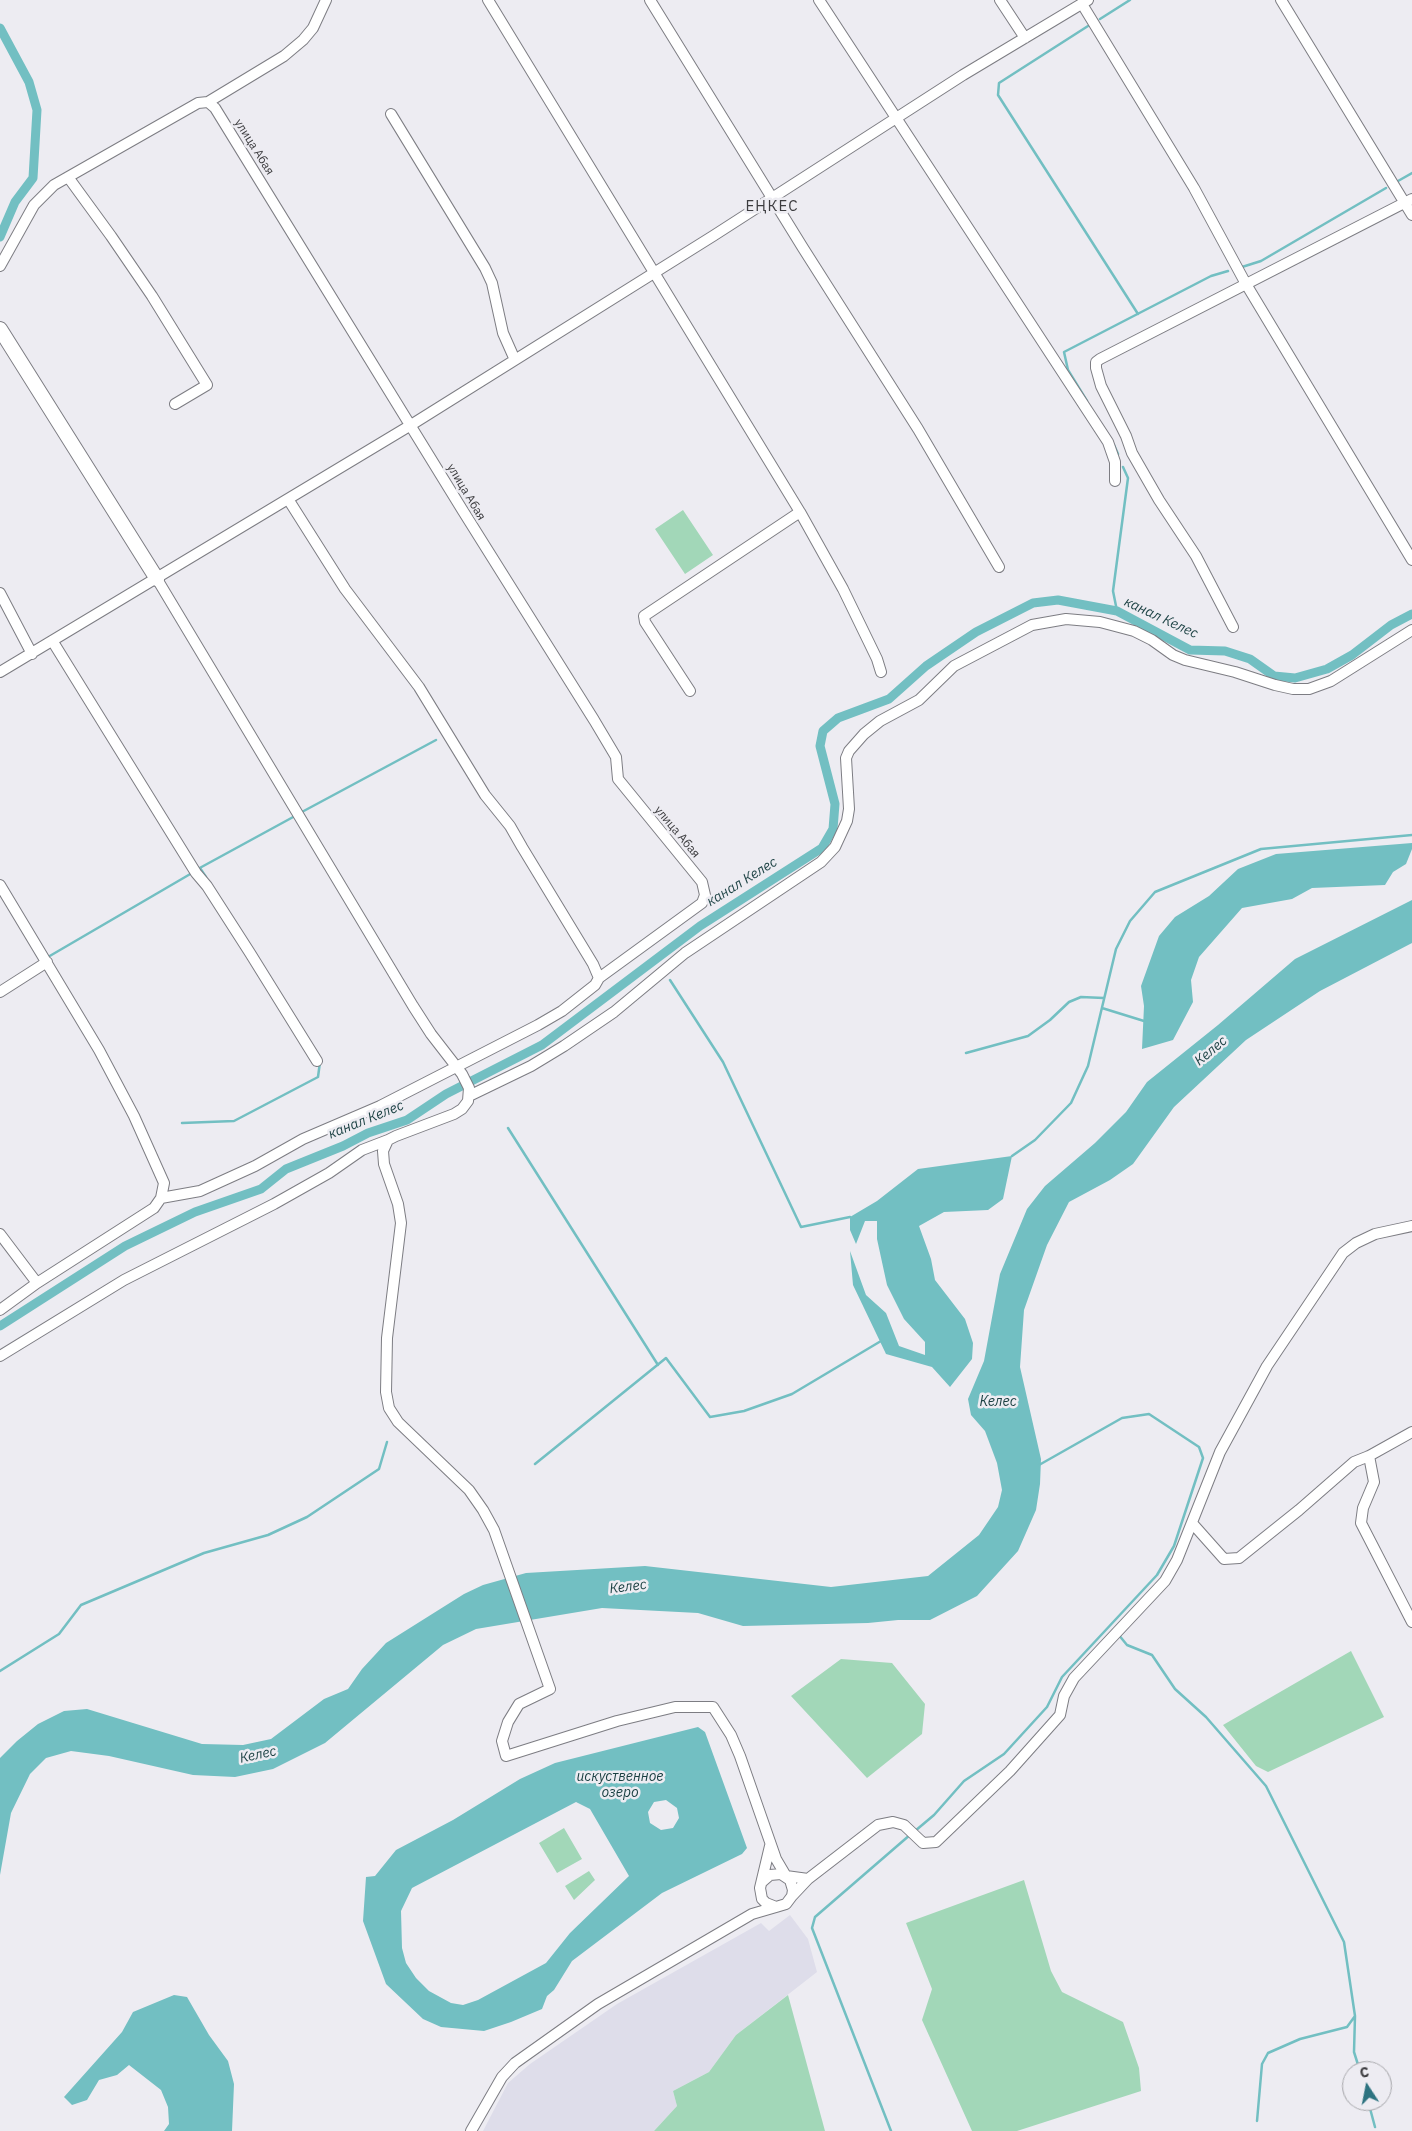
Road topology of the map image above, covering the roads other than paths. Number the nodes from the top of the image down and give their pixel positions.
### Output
1 (326, 0) edge
2 (488, 0) edge
3 (650, 0) edge
4 (819, 0) edge
5 (1000, 0) edge
6 (1281, 0) edge
7 (1085, 2) edge
8 (1025, 38) junction
9 (208, 102) junction
10 (391, 114) dead end
11 (896, 118) junction
12 (68, 177) junction
13 (772, 198) junction
14 (1408, 201) edge
15 (1412, 215) edge
16 (0, 266) edge
17 (653, 274) junction
18 (1246, 284) junction
19 (0, 329) edge
20 (515, 360) junction
21 (175, 404) dead end
22 (411, 425) junction
23 (1132, 454) junction
24 (1115, 462) junction
25 (1115, 481) dead end
26 (288, 499) junction
27 (800, 512) junction
28 (1412, 560) edge
29 (998, 567) dead end
30 (157, 579) junction
31 (0, 593) edge
32 (1233, 627) dead end
33 (1412, 630) edge
34 (53, 642) junction
35 (32, 654) junction
36 (0, 672) edge
37 (881, 672) dead end
38 (690, 691) dead end
39 (0, 885) edge
40 (45, 958) junction
41 (599, 978) junction
42 (0, 992) edge
43 (317, 1061) dead end
44 (459, 1070) junction
45 (469, 1092) junction
46 (388, 1140) junction
47 (161, 1198) junction
48 (1412, 1226) edge
49 (0, 1234) edge
50 (38, 1283) junction
51 (0, 1310) edge
52 (0, 1356) edge
53 (1412, 1432) edge
54 (1369, 1456) junction
55 (1192, 1523) junction
56 (1412, 1622) edge
57 (770, 1844) junction
58 (786, 1876) junction
59 (808, 1879) junction
60 (761, 1885) junction
61 (792, 1896) junction
62 (776, 1907) junction
63 (752, 1914) junction
64 (471, 2131) edge

1 - 9 street
2 - 17 street
3 - 13 street
4 - 11 street
5 - 8 street
6 - 14 street
7 - 8 street
7 - 18 street
8 - 11 street
9 - 12 street
9 - 22 street, улица Абая
10 - 20 street
11 - 13 street
11 - 24 street
12 - 16 street
12 - 21 street
13 - 17 street
13 - 29 street
14 - 15 street
14 - 18 street
17 - 20 street
17 - 27 street
18 - 23 street
18 - 28 street
19 - 30 main road
20 - 22 street
22 - 26 street
22 - 41 street, улица Абая
23 - 24 street
23 - 32 street
24 - 25 street
26 - 30 street
26 - 41 street
27 - 37 street
27 - 38 street
30 - 34 street
30 - 44 street
31 - 35 street
33 - 45 street
34 - 35 street
34 - 43 street
35 - 36 street
39 - 40 street
40 - 42 street
40 - 47 street
41 - 44 street
44 - 45 street
44 - 47 street
45 - 46 street
46 - 52 street
46 - 57 street
47 - 50 street
48 - 55 street
49 - 50 street
50 - 51 street
53 - 54 street
54 - 55 street
54 - 56 street
55 - 59 street
57 - 58 street
57 - 60 street
58 - 59 street
58 - 60 street
58 - 61 street
59 - 61 street
60 - 62 street
60 - 63 street
61 - 62 street
62 - 63 street
63 - 64 street

